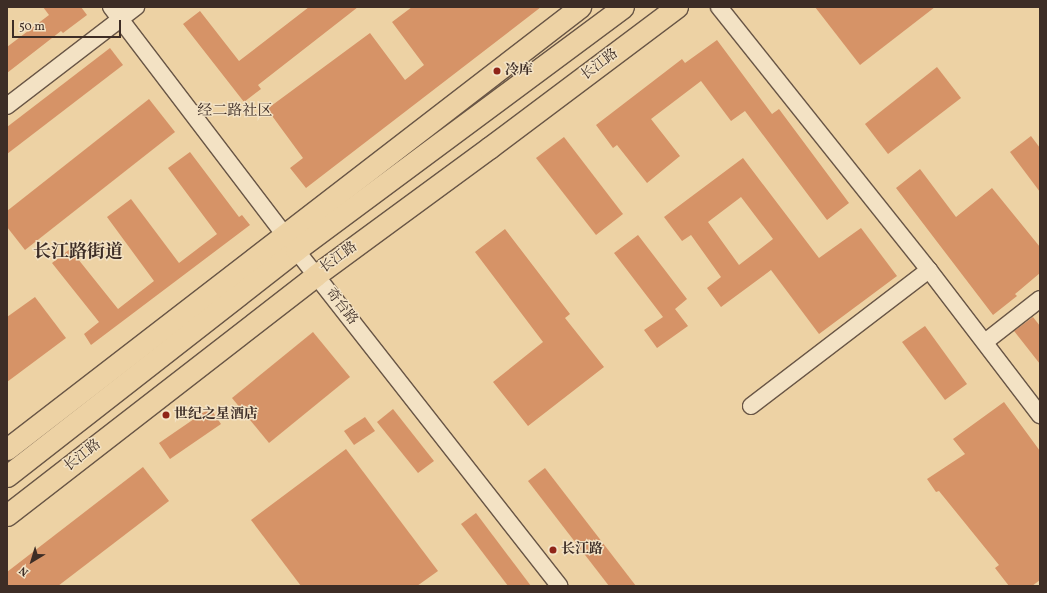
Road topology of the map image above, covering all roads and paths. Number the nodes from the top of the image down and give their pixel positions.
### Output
1 (136, 7) edge
2 (580, 7) edge
3 (623, 7) edge
4 (677, 7) edge
5 (719, 7) edge
6 (116, 13) edge
7 (7, 106) edge
8 (291, 243) junction
9 (929, 270) junction
10 (316, 275) junction
11 (1040, 299) edge
12 (985, 342) junction
13 (751, 406) dead end
14 (1040, 415) edge
15 (7, 449) edge
16 (7, 476) edge
17 (7, 515) edge
18 (559, 586) edge

1 - 6 street
2 - 8 main road
3 - 8 main road
4 - 10 main road, 长江路
5 - 9 street
6 - 7 street
6 - 8 street, 奇台路
8 - 10 street, 奇台路
8 - 15 main road
8 - 16 main road
9 - 12 street
9 - 13 street
10 - 17 main road, 长江路
10 - 18 street, 奇台路
11 - 12 street
12 - 14 street

